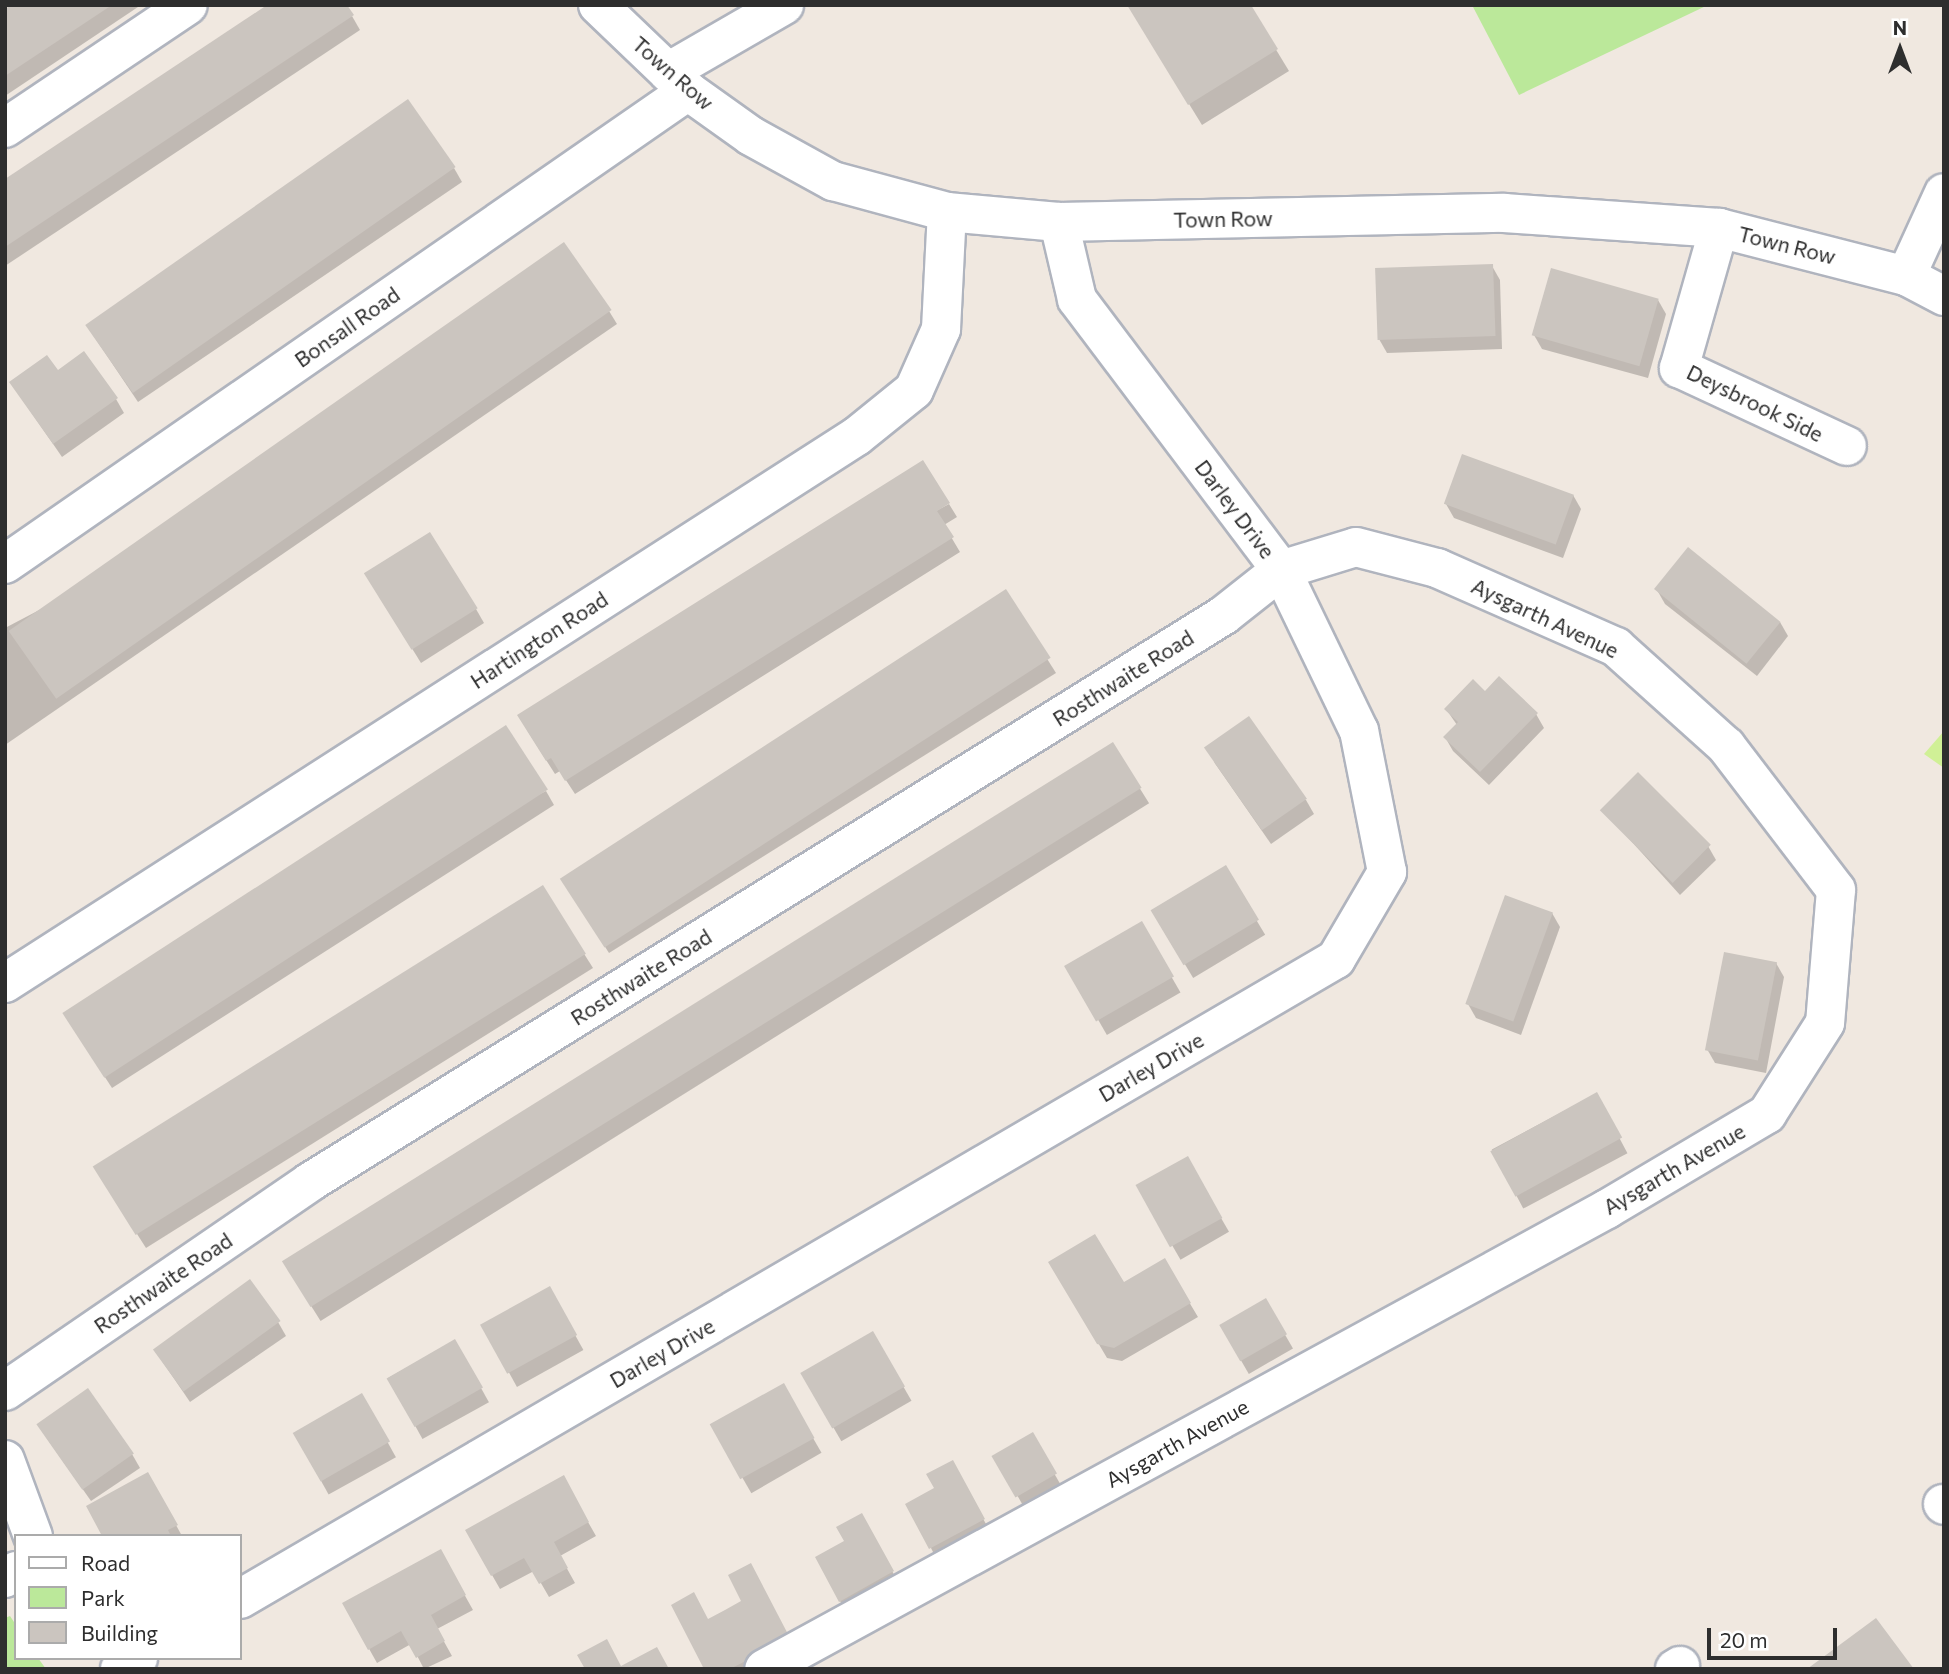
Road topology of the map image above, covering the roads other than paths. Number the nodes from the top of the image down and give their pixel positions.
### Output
1 (188, 5) edge
2 (598, 5) edge
3 (784, 5) edge
4 (678, 81) junction
5 (5, 128) edge
6 (1944, 193) edge
7 (947, 212) junction
8 (1059, 222) junction
9 (1719, 228) junction
10 (1906, 276) junction
11 (1944, 296) edge
12 (1847, 446) dead end
13 (5, 564) edge
14 (1281, 570) junction
15 (5, 983) edge
16 (5, 1391) edge
17 (5, 1460) edge
18 (32, 1534) edge
19 (242, 1598) edge
20 (764, 1669) edge

1 - 5 street
2 - 4 street, Town Row
3 - 4 street, Bonsall Road
4 - 7 street, Town Row
4 - 13 street, Bonsall Road
6 - 10 street
7 - 8 street, Town Row
7 - 15 street, Hartington Road
8 - 9 street, Town Row
8 - 14 street, Darley Drive
9 - 10 street, Town Row
9 - 12 street, Deysbrook Side
10 - 11 street, Town Row
14 - 16 street, Rosthwaite Road
14 - 19 street, Darley Drive
14 - 20 street, Aysgarth Avenue
17 - 18 street

